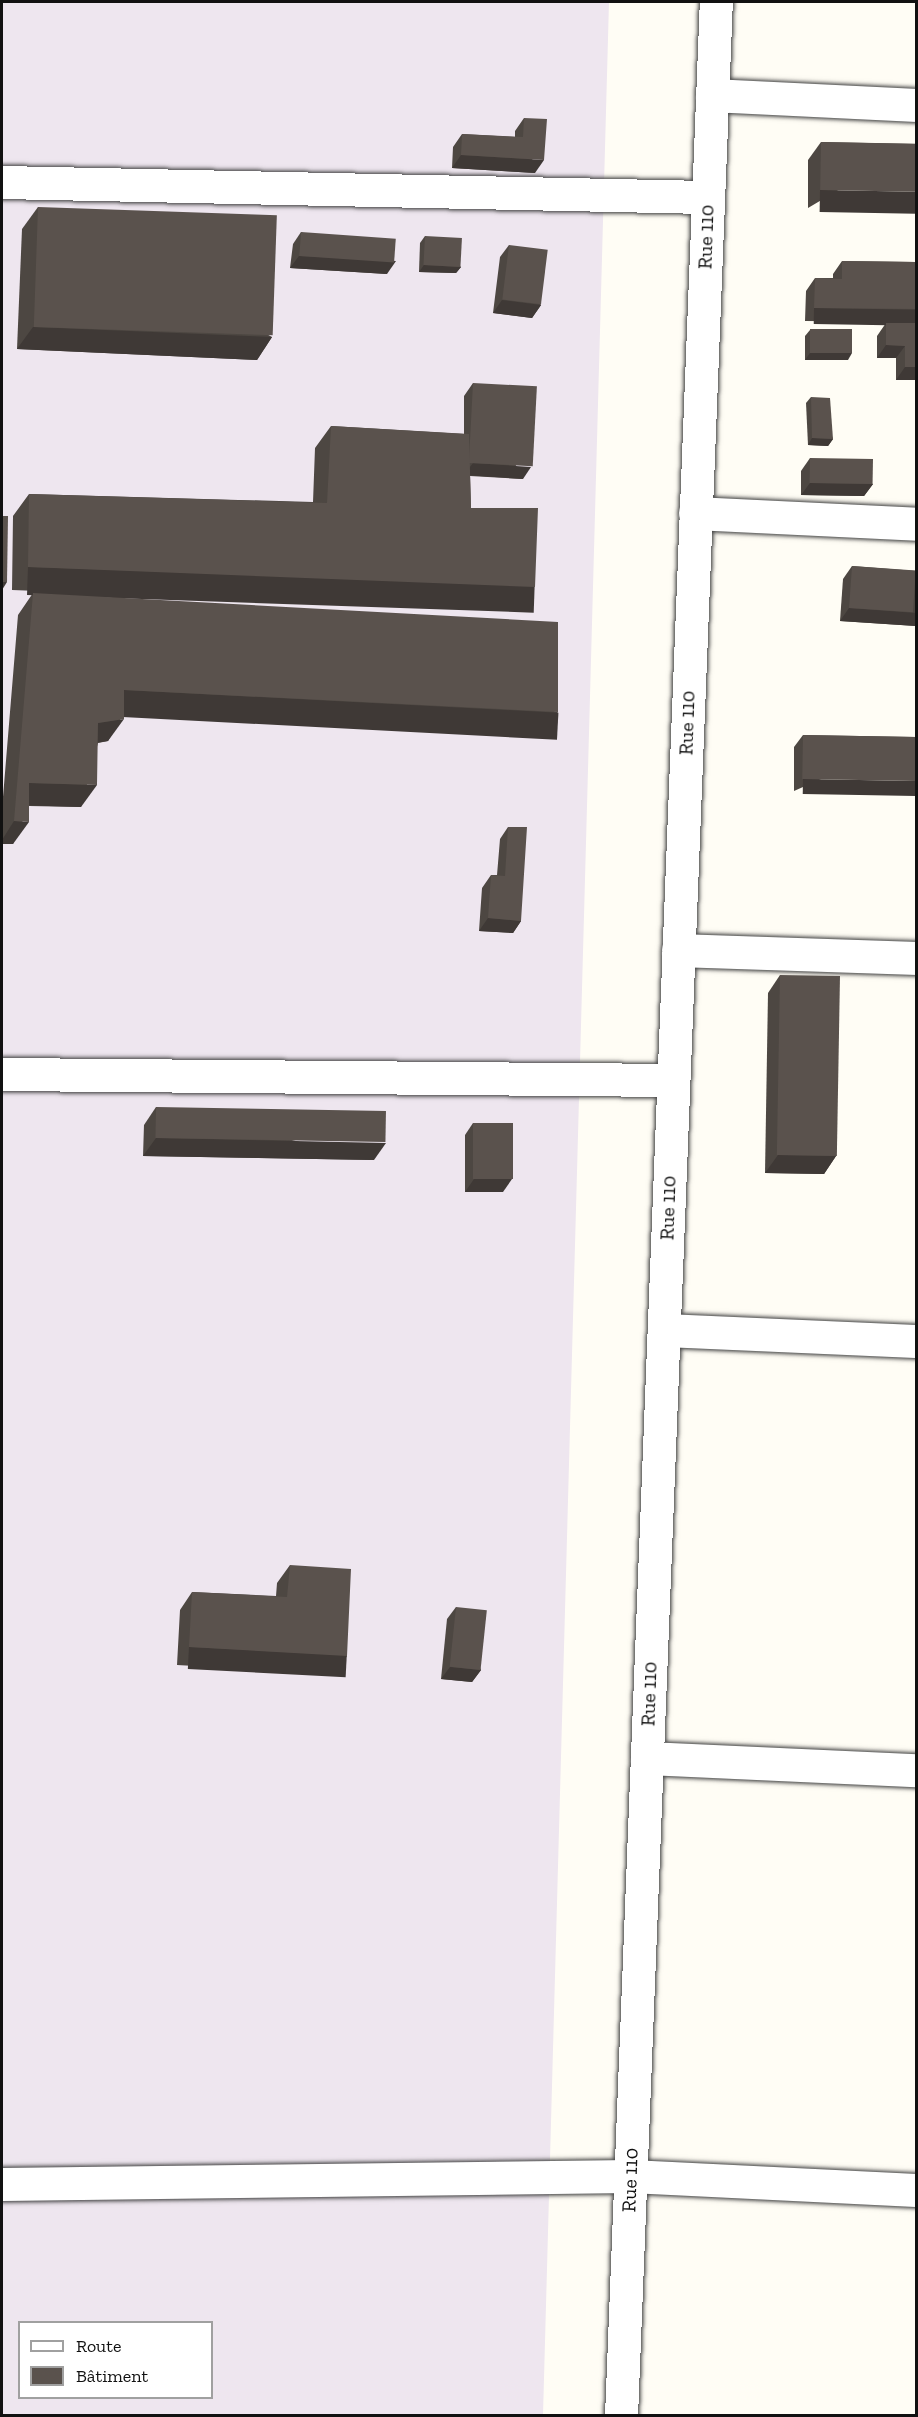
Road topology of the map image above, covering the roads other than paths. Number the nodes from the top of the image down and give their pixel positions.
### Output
1 (716, 2) edge
2 (712, 95) junction
3 (916, 105) edge
4 (2, 182) edge
5 (708, 197) junction
6 (695, 513) junction
7 (916, 524) edge
8 (678, 950) junction
9 (916, 958) edge
10 (2, 1074) edge
11 (673, 1080) junction
12 (664, 1330) junction
13 (916, 1341) edge
14 (647, 1758) junction
15 (916, 1770) edge
16 (630, 2176) junction
17 (2, 2184) edge
18 (916, 2190) edge
19 (621, 2415) edge

1 - 2 street, Rue 110
2 - 3 street
2 - 5 street, Rue 110
4 - 5 street
5 - 6 street, Rue 110
6 - 7 street
6 - 8 street, Rue 110
8 - 9 street
8 - 11 street, Rue 110
10 - 11 street
11 - 12 street, Rue 110
12 - 13 street
12 - 14 street, Rue 110
14 - 15 street
14 - 16 street, Rue 110
16 - 17 street
16 - 18 street
16 - 19 street, Rue 110

